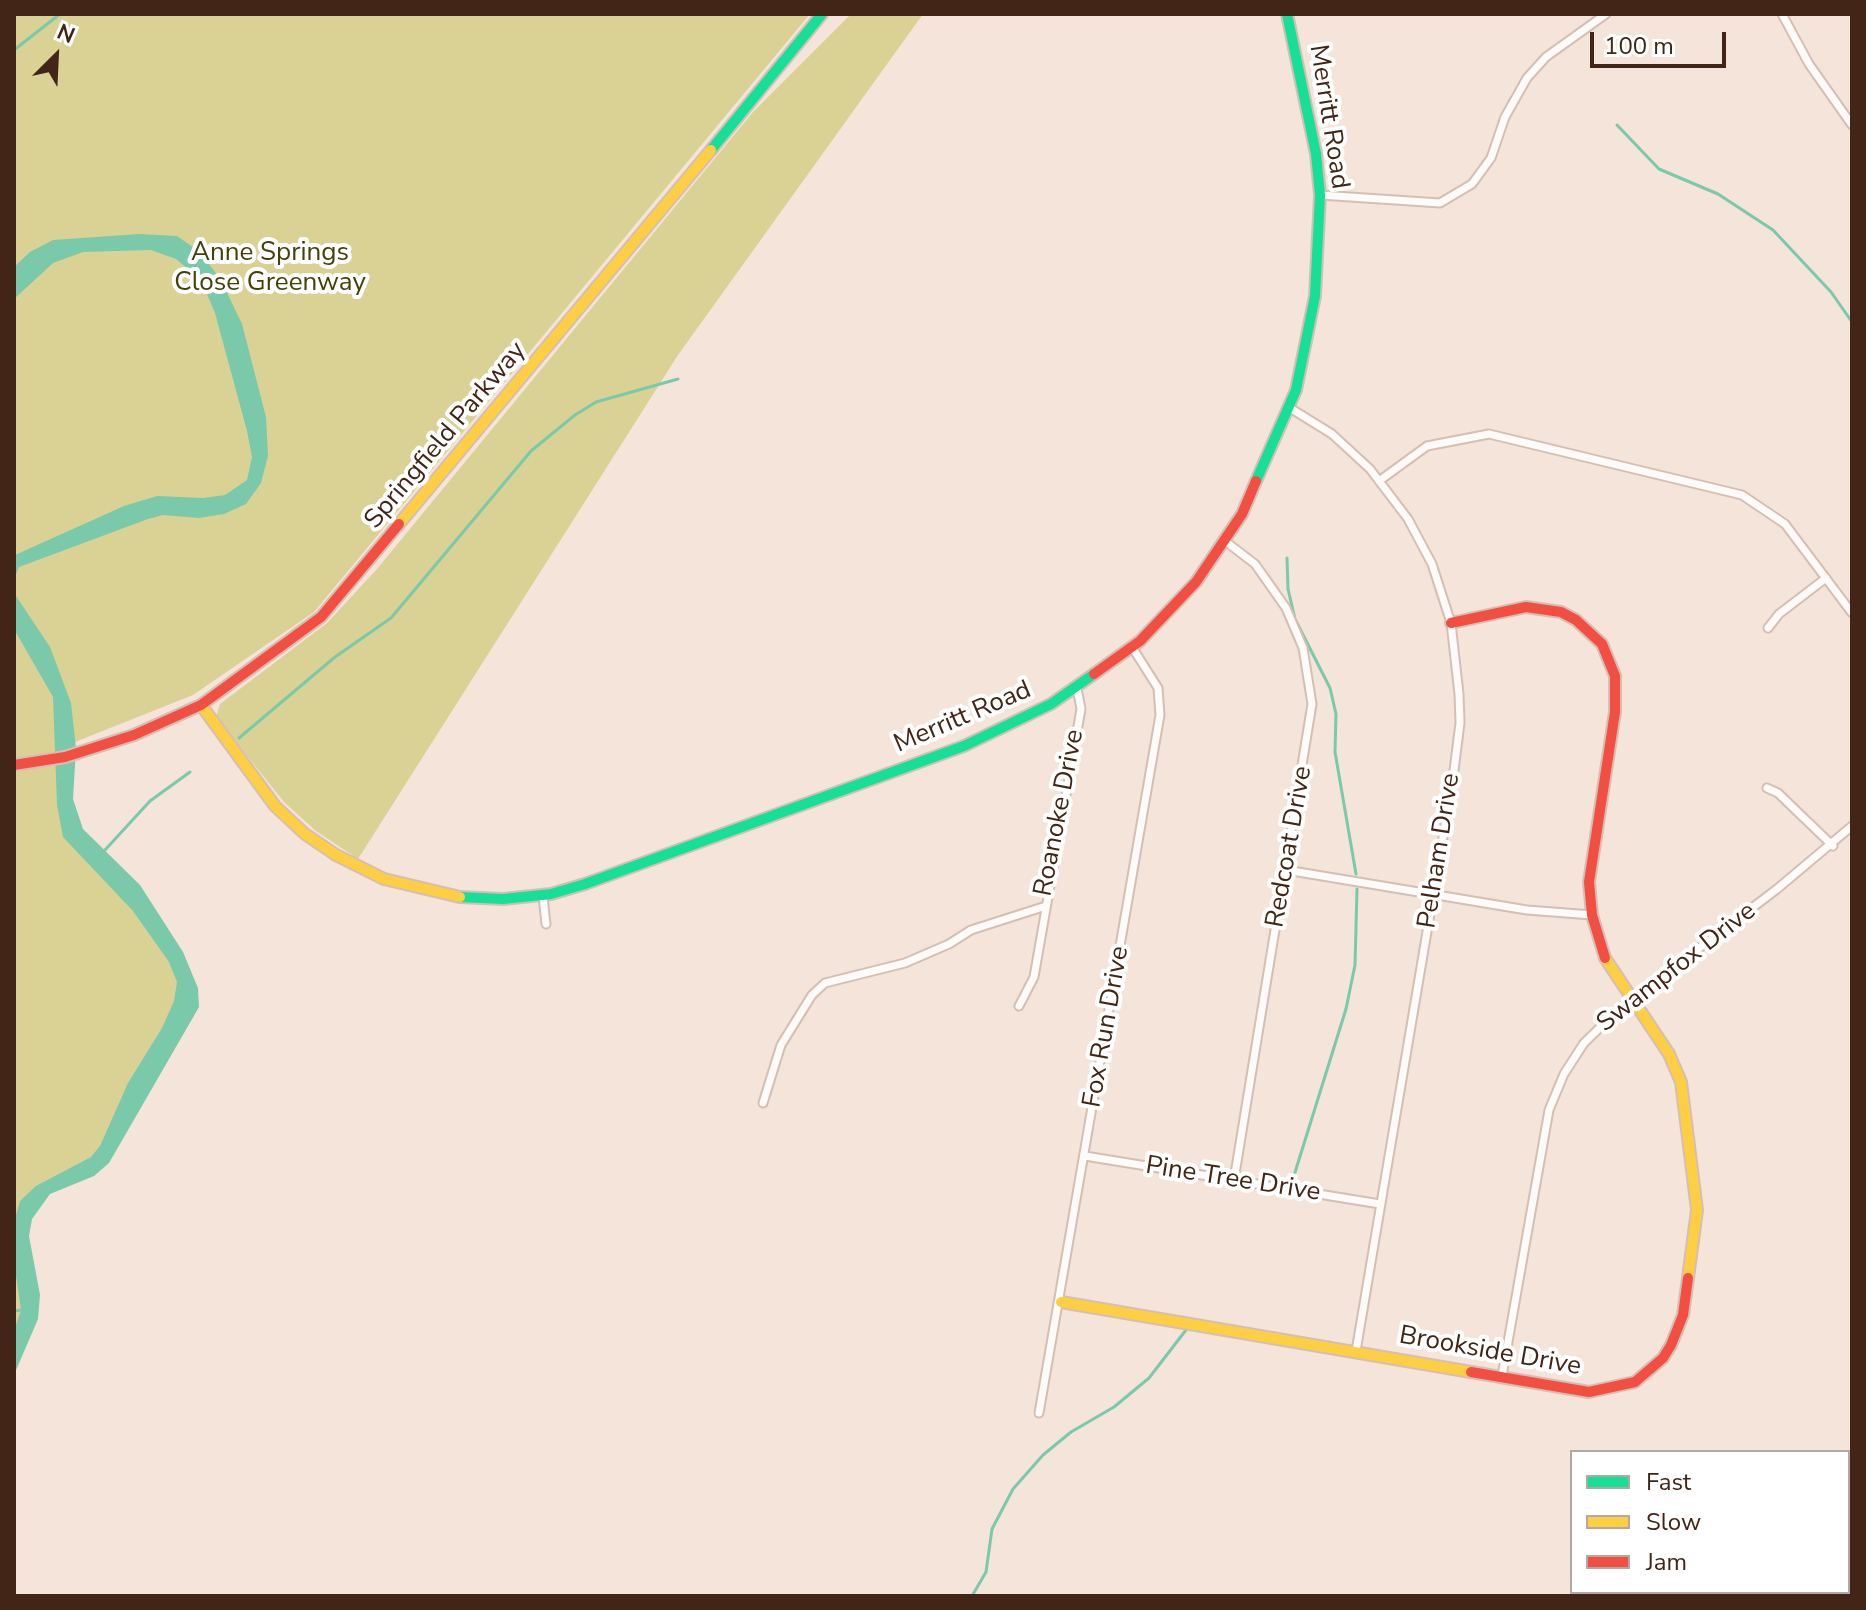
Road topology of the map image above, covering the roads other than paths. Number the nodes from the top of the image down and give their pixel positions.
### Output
1 (822, 14) edge
2 (1287, 14) edge
3 (1606, 14) edge
4 (1782, 14) edge
5 (1852, 125) edge
6 (1320, 195) junction
7 (1290, 408) junction
8 (1379, 481) junction
9 (1225, 541) junction
10 (1826, 578) junction
11 (1852, 613) edge
12 (1451, 623) junction
13 (1768, 628) dead end
14 (1132, 647) junction
15 (1077, 688) junction
16 (201, 705) junction
17 (18, 765) edge
18 (1767, 788) dead end
19 (1852, 826) edge
20 (1833, 846) junction
21 (1286, 870) junction
22 (1433, 895) junction
23 (543, 896) junction
24 (1046, 906) junction
25 (1592, 915) junction
26 (546, 924) dead end
27 (1631, 1000) junction
28 (1019, 1006) dead end
29 (763, 1103) dead end
30 (1085, 1156) junction
31 (1234, 1180) junction
32 (1380, 1204) junction
33 (1061, 1302) junction
34 (1356, 1351) junction
35 (1502, 1376) junction
36 (1039, 1413) dead end

1 - 16 street, Springfield Parkway
2 - 6 street, Merritt Road
3 - 6 street
4 - 5 street
6 - 7 street, Merritt Road
7 - 8 street, Pelham Drive
7 - 9 street, Merritt Road
8 - 10 street
8 - 12 street, Pelham Drive
9 - 14 street, Merritt Road
9 - 21 street, Redcoat Drive
10 - 11 street
10 - 13 street
12 - 22 street, Pelham Drive
12 - 25 street, Brookside Drive
14 - 15 street, Merritt Road
14 - 30 street, Fox Run Drive
15 - 23 street, Merritt Road
15 - 24 street, Roanoke Drive
16 - 17 street, Springfield Parkway
16 - 23 street, Merritt Road
18 - 20 street
19 - 20 street, Swampfox Drive
20 - 27 street, Swampfox Drive
21 - 22 street
21 - 31 street, Redcoat Drive
22 - 25 street
22 - 32 street, Pelham Drive
23 - 26 street
24 - 28 street
24 - 29 street, Roanoke Drive
25 - 27 street, Brookside Drive
27 - 35 street, Swampfox Drive
27 - 35 street, Brookside Drive
30 - 31 street, Pine Tree Drive
30 - 33 street, Fox Run Drive
31 - 32 street, Pine Tree Drive
32 - 34 street, Pelham Drive
33 - 34 street, Brookside Drive
33 - 36 street, Fox Run Drive
34 - 35 street, Brookside Drive

